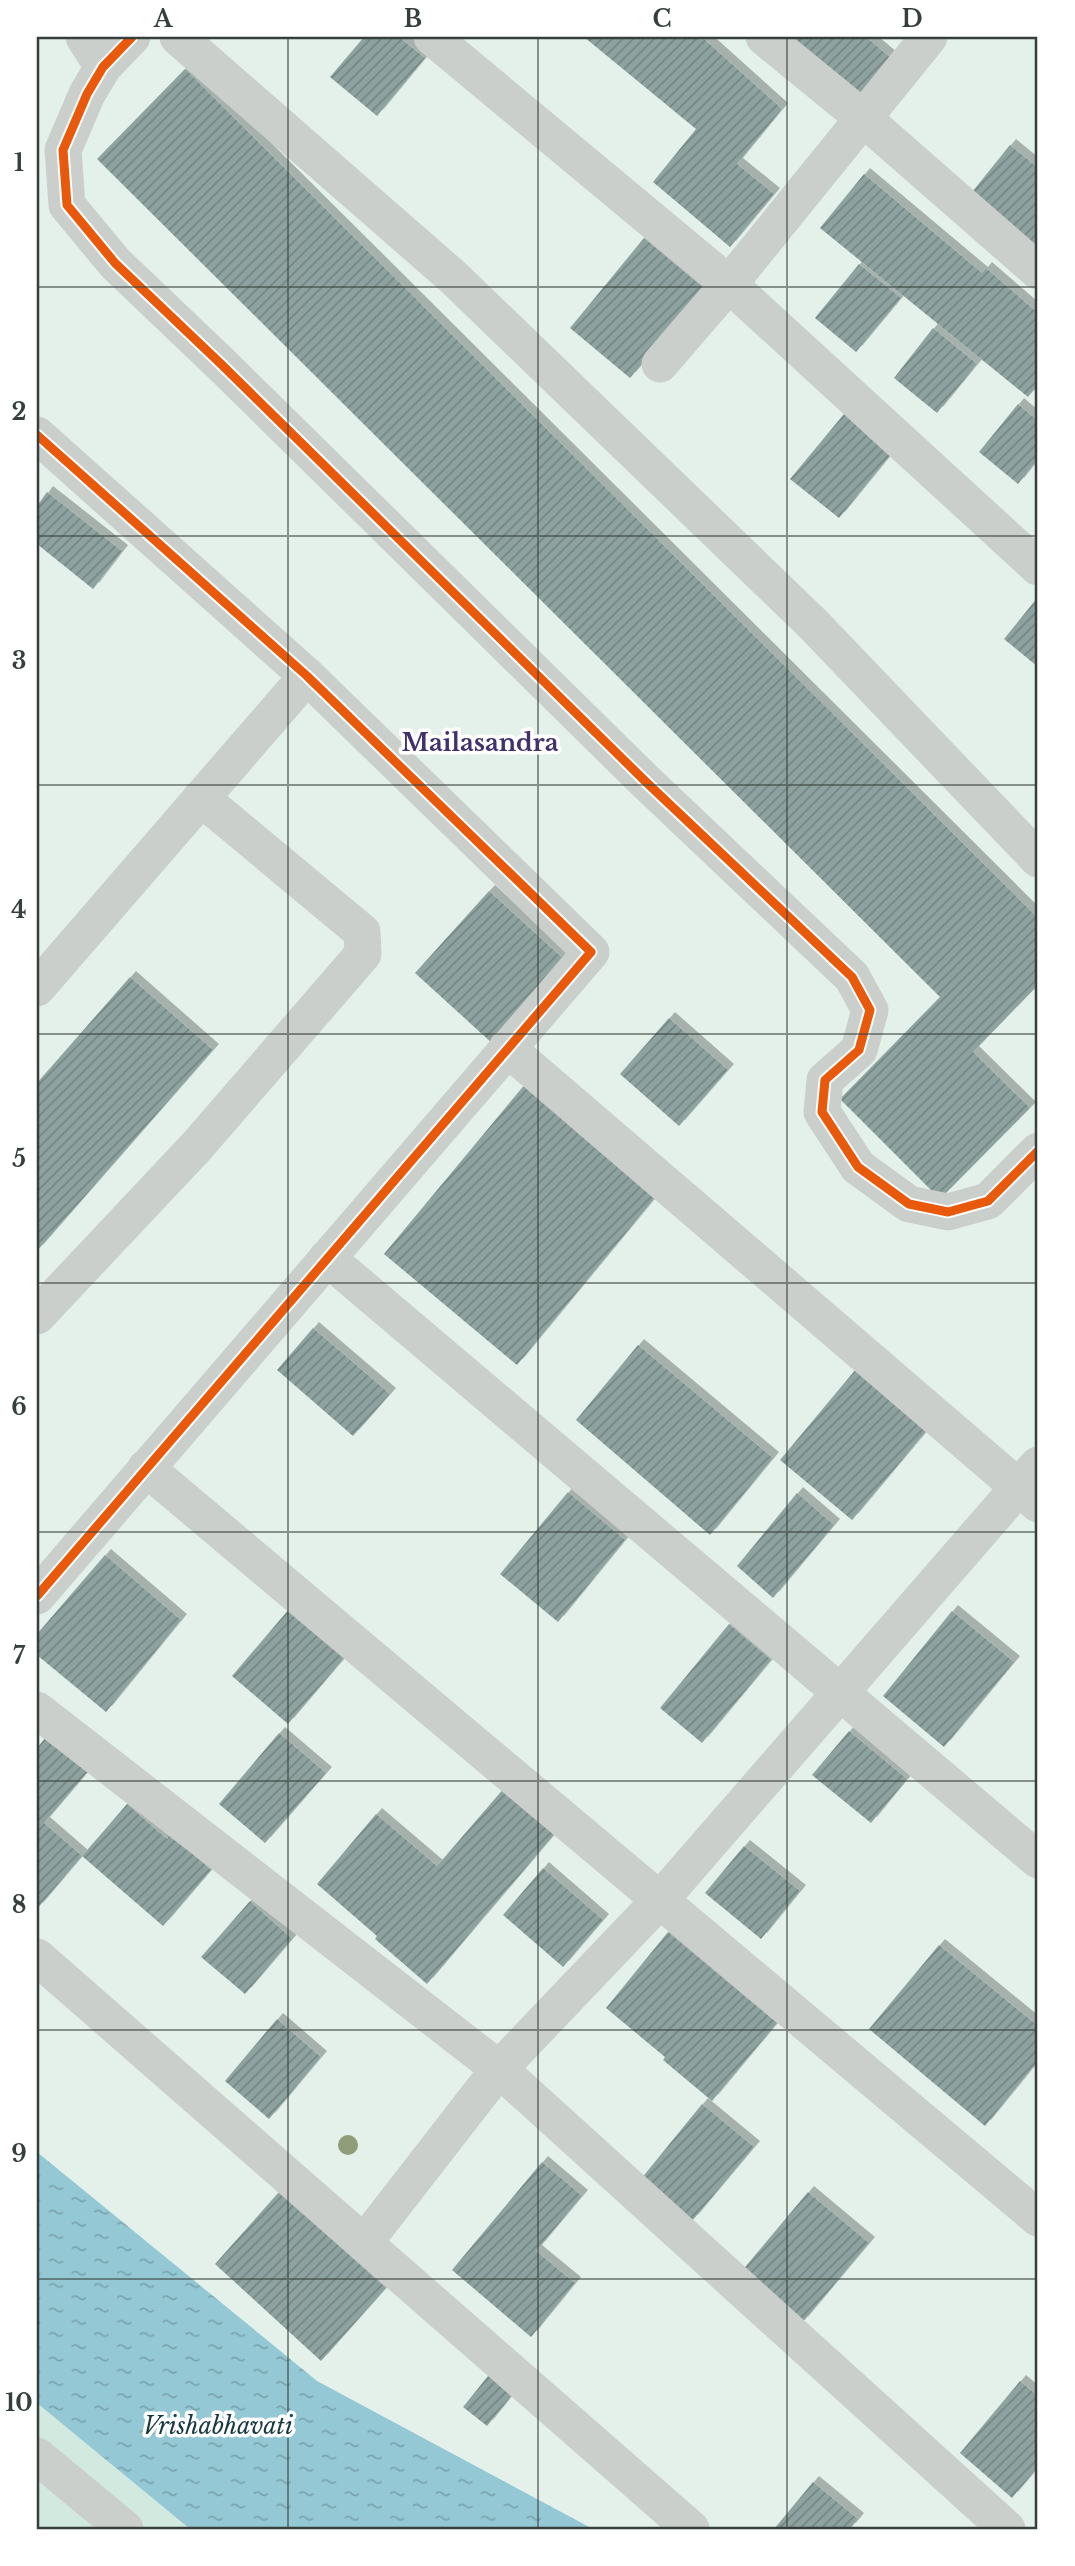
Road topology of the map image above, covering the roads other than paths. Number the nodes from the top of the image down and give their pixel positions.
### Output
1 (84, 37) edge
2 (132, 37) edge
3 (178, 37) edge
4 (432, 37) edge
5 (764, 37) edge
6 (929, 37) edge
7 (103, 67) junction
8 (863, 118) junction
9 (1038, 271) edge
10 (729, 284) junction
11 (660, 364) dead end
12 (37, 435) edge
13 (1038, 566) edge
14 (307, 676) junction
15 (201, 798) junction
16 (1038, 859) edge
17 (37, 988) edge
18 (508, 1048) junction
19 (1038, 1151) edge
20 (327, 1258) junction
21 (37, 1316) edge
22 (146, 1468) junction
23 (1032, 1485) edge
24 (37, 1596) edge
25 (840, 1693) junction
26 (37, 1710) edge
27 (1038, 1860) edge
28 (660, 1900) junction
29 (37, 1957) edge
30 (499, 2069) junction
31 (1038, 2218) edge
32 (364, 2243) junction
33 (37, 2456) edge
34 (125, 2529) edge
35 (691, 2529) edge
36 (1007, 2529) edge

1 - 7 street
2 - 7 street
3 - 16 street
4 - 10 street
5 - 8 street
6 - 8 street
7 - 19 street
8 - 9 street
8 - 10 street
10 - 11 street
10 - 13 street
12 - 14 street
14 - 15 street
14 - 18 street
15 - 17 street
15 - 21 street
18 - 20 street
18 - 23 street
20 - 22 street
20 - 25 street
22 - 24 street
22 - 28 street
23 - 25 street
25 - 27 street
25 - 28 street
26 - 30 street
28 - 30 street
28 - 31 street
29 - 32 street
30 - 32 street
30 - 36 street
32 - 35 street
33 - 34 street

